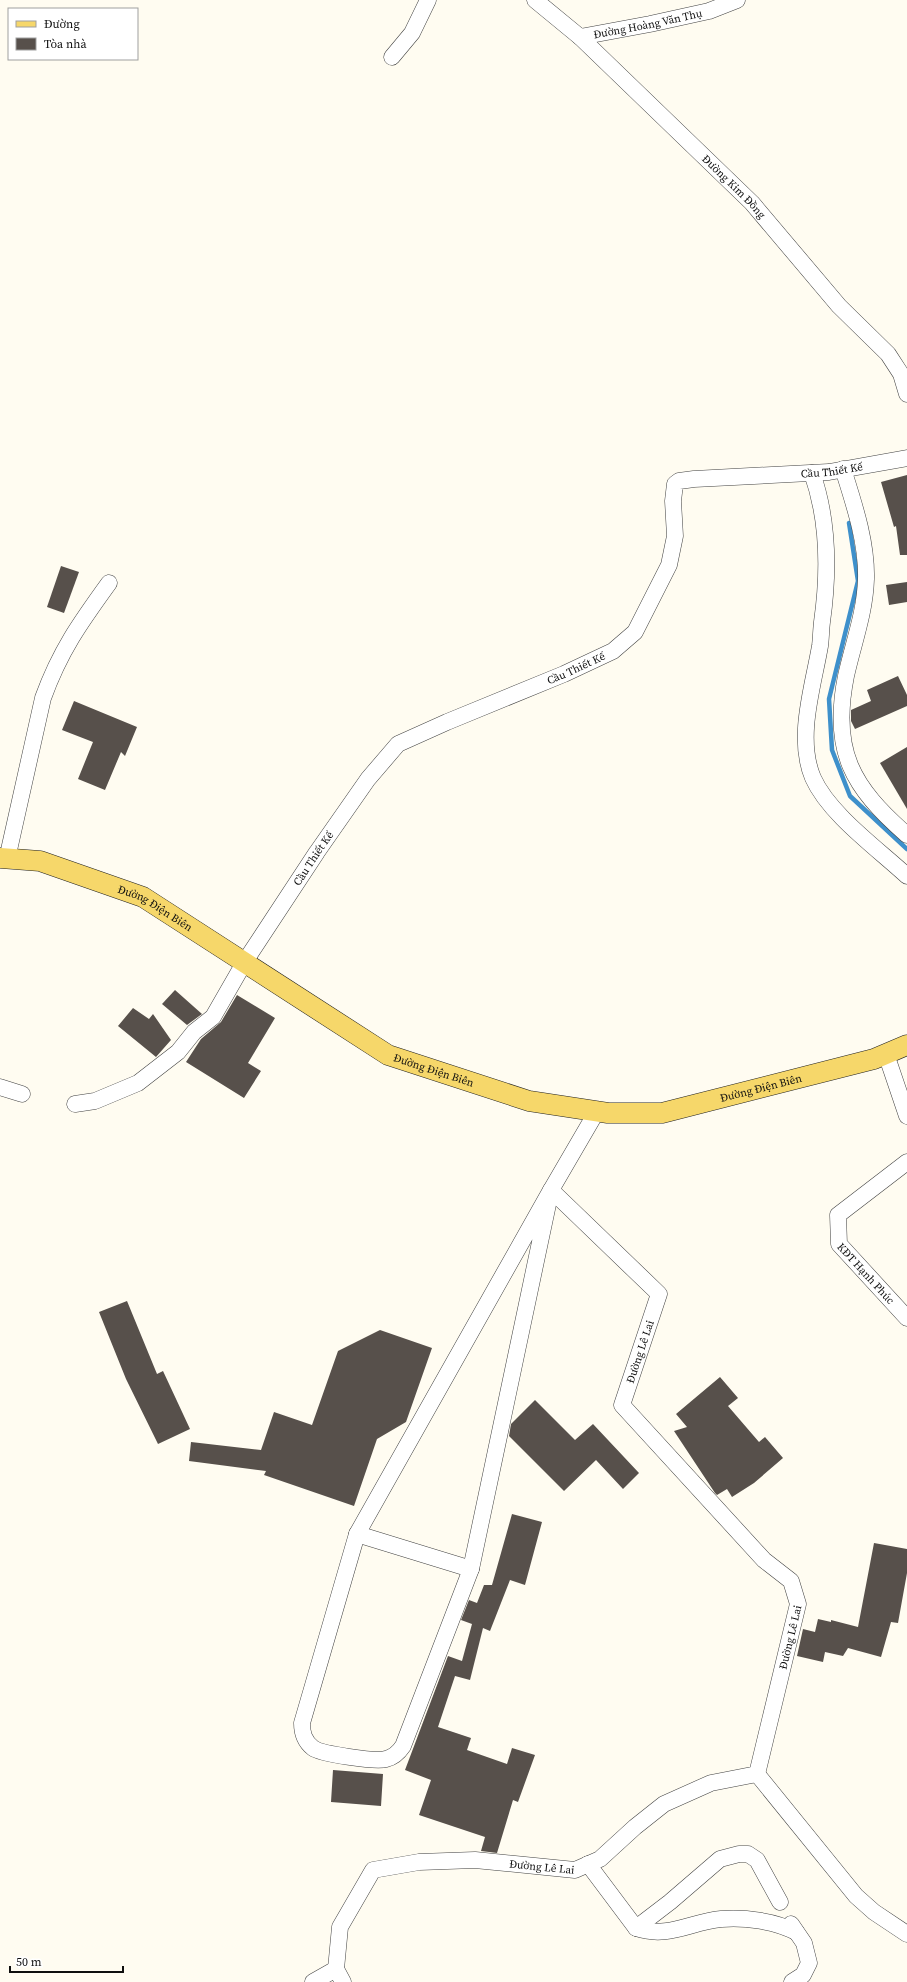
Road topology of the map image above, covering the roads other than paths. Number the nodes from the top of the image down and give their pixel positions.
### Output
1 (428, 0) edge
2 (535, 0) edge
3 (737, 0) edge
4 (580, 37) junction
5 (392, 58) dead end
6 (907, 394) edge
7 (907, 458) edge
8 (843, 469) junction
9 (812, 473) junction
10 (109, 583) dead end
11 (907, 835) edge
12 (4, 859) edge
13 (907, 876) edge
14 (244, 963) junction
15 (907, 1045) edge
16 (886, 1054) junction
17 (0, 1087) edge
18 (22, 1094) dead end
19 (75, 1104) dead end
20 (597, 1111) junction
21 (907, 1116) edge
22 (907, 1162) edge
23 (550, 1190) junction
24 (907, 1318) edge
25 (357, 1534) junction
26 (471, 1569) junction
27 (757, 1774) junction
28 (588, 1864) junction
29 (780, 1902) dead end
30 (636, 1928) junction
31 (907, 1934) edge
32 (339, 1976) edge
33 (801, 1980) edge
34 (313, 1982) edge

1 - 5 street
2 - 4 street, Đường Kim Đồng
3 - 4 street, Đường Hoàng Văn Thụ
4 - 6 street, Đường Kim Đồng
7 - 8 street, Cầu Thiết Kế
8 - 9 street, Cầu Thiết Kế
8 - 11 street
9 - 13 street
9 - 14 street, Cầu Thiết Kế
10 - 12 street
12 - 14 main road, Đường Điện Biên
14 - 19 street
14 - 20 main road, Đường Điện Biên
15 - 16 main road, Đường Điện Biên
16 - 20 main road, Đường Điện Biên
16 - 21 street
17 - 18 street
20 - 23 street
22 - 24 street, KĐT Hạnh Phúc
23 - 25 street
23 - 26 street
23 - 27 street, Đường Lê Lai
25 - 26 street
25 - 26 street
27 - 28 street, Đường Lê Lai
27 - 31 street
28 - 30 street
28 - 32 street, Đường Lê Lai
29 - 30 street
30 - 33 street
32 - 34 street

